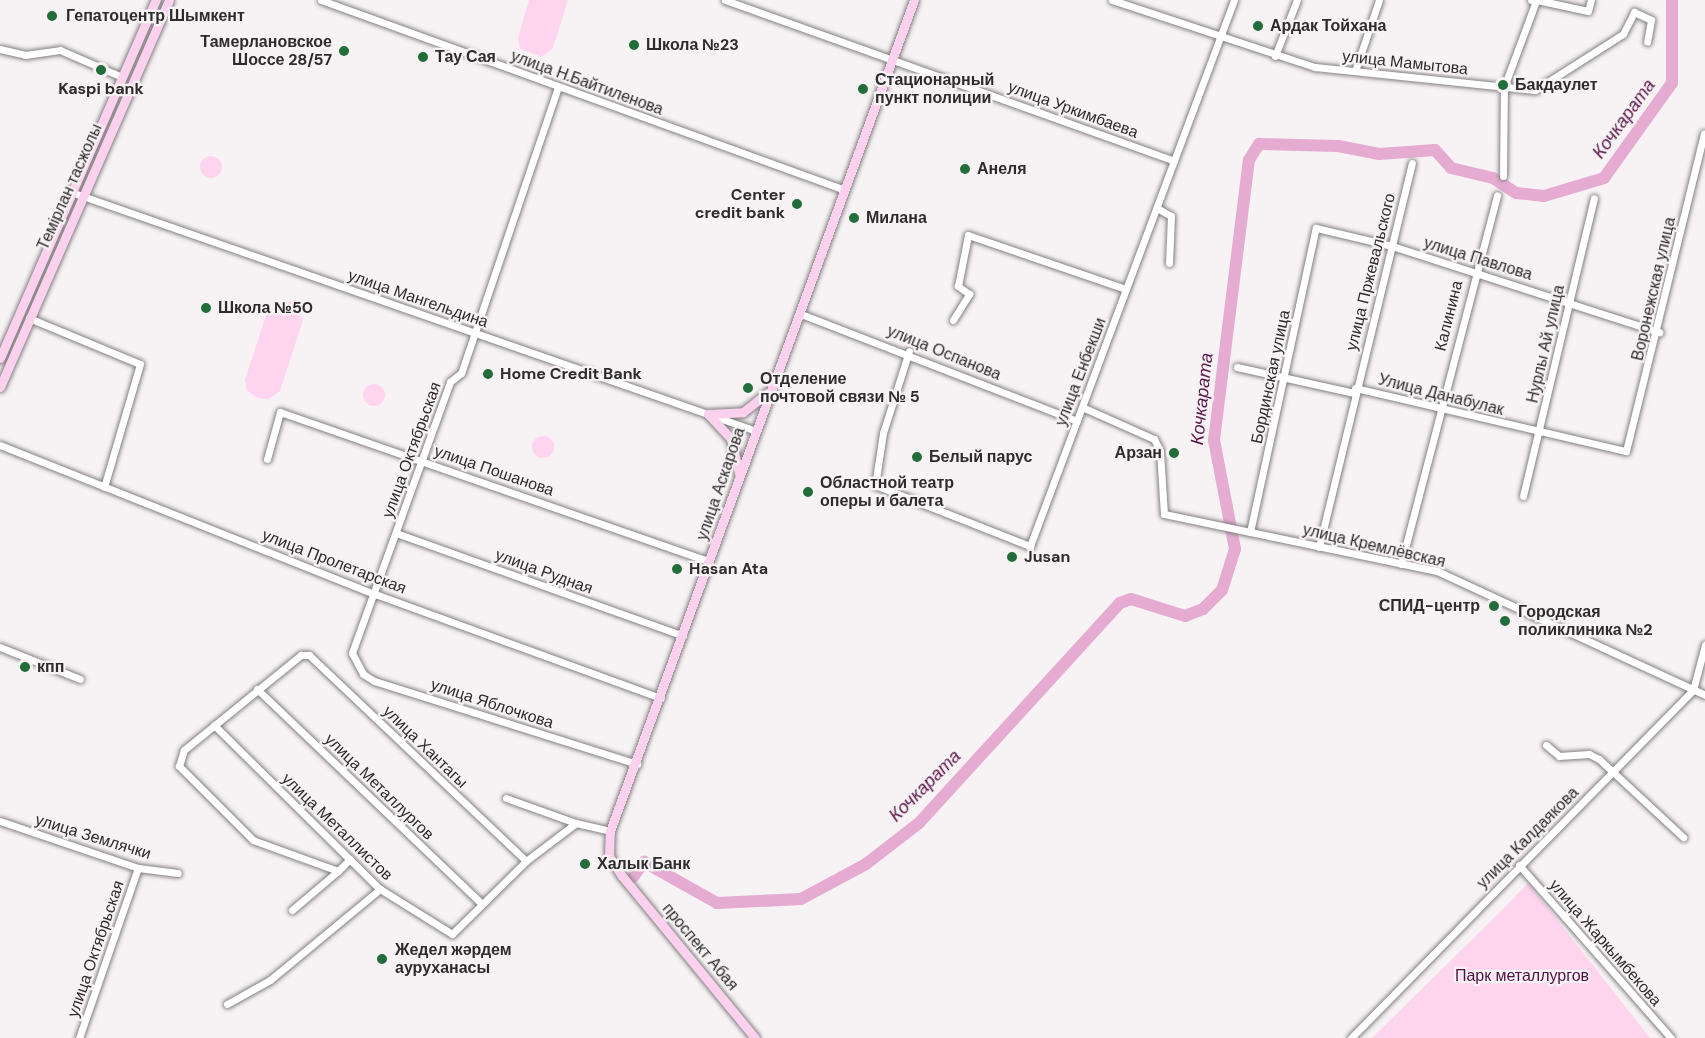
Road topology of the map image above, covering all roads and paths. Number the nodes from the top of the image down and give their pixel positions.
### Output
1 (156, 0) edge
2 (169, 0) edge
3 (321, 0) edge
4 (725, 0) edge
5 (914, 0) edge
6 (1112, 0) edge
7 (1234, 0) edge
8 (1298, 0) edge
9 (1379, 0) edge
10 (1534, 0) edge
11 (1591, 0) edge
12 (1220, 39) junction
13 (1647, 42) dead end
14 (0, 49) edge
15 (1275, 56) junction
16 (892, 60) junction
17 (1355, 71) junction
18 (122, 77) junction
19 (558, 87) junction
20 (1504, 87) junction
21 (1704, 133) edge
22 (1174, 161) junction
23 (1412, 163) dead end
24 (1503, 176) dead end
25 (845, 190) junction
26 (71, 192) junction
27 (83, 195) junction
28 (1497, 195) dead end
29 (1594, 198) dead end
30 (1156, 208) junction
31 (1316, 228) joint
32 (1392, 246) junction
33 (1169, 263) dead end
34 (1474, 274) junction
35 (1126, 289) junction
36 (1569, 301) junction
37 (801, 314) junction
38 (29, 318) junction
39 (953, 320) dead end
40 (1659, 332) junction
41 (475, 333) junction
42 (909, 351) junction
43 (0, 358) edge
44 (1237, 367) dead end
45 (1286, 378) junction
46 (773, 386) junction
47 (0, 387) edge
48 (1355, 390) junction
49 (1082, 407) junction
50 (1440, 409) junction
51 (708, 414) junction
52 (1077, 421) junction
53 (756, 431) junction
54 (1539, 432) junction
55 (0, 445) edge
56 (1626, 451) joint
57 (267, 459) dead end
58 (425, 461) junction
59 (739, 479) junction
60 (104, 487) junction
61 (1523, 496) dead end
62 (1250, 532) junction
63 (396, 533) junction
64 (1319, 547) junction
65 (710, 562) junction
66 (1401, 564) junction
67 (375, 594) junction
68 (683, 636) junction
69 (1705, 645) edge
70 (0, 647) edge
71 (352, 654) joint
72 (80, 679) dead end
73 (257, 689) junction
74 (1693, 690) junction
75 (1705, 695) edge
76 (661, 698) junction
77 (214, 725) junction
78 (1546, 745) dead end
79 (637, 764) junction
80 (1613, 771) junction
81 (506, 798) dead end
82 (0, 821) edge
83 (576, 823) junction
84 (610, 831) junction
85 (1683, 837) dead end
86 (350, 860) junction
87 (526, 861) junction
88 (1519, 865) junction
89 (138, 868) junction
90 (338, 871) junction
91 (178, 873) dead end
92 (622, 876) joint
93 (380, 889) junction
94 (482, 904) junction
95 (292, 910) dead end
96 (227, 1004) dead end
97 (79, 1038) edge
98 (756, 1038) edge
99 (1351, 1038) edge
100 (1671, 1038) edge

1 - 18 main road, Темірлан тасжолы
2 - 27 main road, Темірлан тасжолы
3 - 19 street, улица Н.Байтиленова
4 - 16 street, улица Уркимбаева
5 - 16 main road, улица Аскарова
6 - 12 street, улица Мамытова
7 - 12 street, улица Енбекши
8 - 15 street
9 - 17 street
10 - 11 street
10 - 20 street
12 - 15 street, улица Мамытова
12 - 22 street, улица Енбекши
13 - 20 street, улица Мамытова
14 - 18 street
15 - 17 street, улица Мамытова
16 - 22 street, улица Уркимбаева
16 - 25 main road, улица Аскарова
17 - 20 street, улица Мамытова
18 - 26 main road, Темірлан тасжолы
19 - 25 street, улица Н.Байтиленова
19 - 41 street, улица Октябрьская
20 - 24 street
21 - 40 street, Воронежская улица
22 - 30 street, улица Енбекши
23 - 32 street, улица Пржевальского
25 - 37 main road, улица Аскарова
26 - 27 street, улица Мангельдина
26 - 43 main road, Темірлан тасжолы
27 - 38 main road, Темірлан тасжолы
27 - 41 street, улица Мангельдина
28 - 34 street, Калинина
29 - 36 street, Нурлы Ай улица
30 - 33 street
30 - 35 street, улица Енбекши
31 - 32 street, улица Павлова
31 - 45 street, Бординская улица
32 - 34 street, улица Павлова
32 - 48 street, улица Пржевальского
34 - 36 street, улица Павлова
34 - 50 street, Калинина
35 - 39 street
35 - 49 street, улица Енбекши
36 - 40 street, улица Павлова
36 - 54 street, Нурлы Ай улица
37 - 42 street, улица Оспанова
37 - 46 main road, улица Аскарова
38 - 47 main road, Темірлан тасжолы
38 - 60 street
40 - 56 street, Воронежская улица
41 - 51 street, улица Мангельдина
41 - 58 street, улица Октябрьская
42 - 52 street, улица Оспанова
42 - 52 street, улица Енбекши
44 - 45 street, Улица Данабулак
45 - 48 street, Улица Данабулак
45 - 62 street, Бординская улица
46 - 51 main road
46 - 53 main road, улица Аскарова
48 - 50 street, Улица Данабулак
48 - 64 street, улица Пржевальского
49 - 52 street, улица Енбекши
49 - 62 street, улица Кремлёвская
50 - 54 street, Улица Данабулак
50 - 66 street, Калинина
51 - 53 street, улица Мангельдина
51 - 59 main road
53 - 59 main road, улица Аскарова
54 - 56 street, Улица Данабулак
54 - 61 street, Нурлы Ай улица
55 - 60 street, улица Пролетарская
57 - 58 street, улица Пошанова
58 - 63 street, улица Октябрьская
58 - 65 street, улица Пошанова
59 - 65 main road, улица Аскарова
60 - 67 street, улица Пролетарская
62 - 64 street, улица Кремлёвская
63 - 67 street, улица Октябрьская
63 - 68 street, улица Рудная
64 - 66 street, улица Кремлёвская
65 - 68 main road, улица Аскарова
66 - 74 street, улица Кремлёвская
67 - 71 street, улица Октябрьская
67 - 76 street, улица Пролетарская
68 - 76 main road, улица Аскарова
69 - 74 street, улица Калдаякова
70 - 72 street
71 - 79 street, улица Яблочкова
73 - 77 street
73 - 87 street, улица Хантагы
73 - 94 street, улица Металлургов
74 - 75 street, улица Кремлёвская
74 - 80 street, улица Калдаякова
76 - 79 main road, улица Аскарова
77 - 86 street, улица Металлистов
77 - 90 street
78 - 80 street
79 - 84 main road, улица Аскарова
80 - 85 street
80 - 88 street, улица Калдаякова
81 - 83 street
82 - 89 street, улица Землячки
83 - 84 street
83 - 87 street
84 - 92 main road, улица Аскарова
86 - 90 street
86 - 93 street, улица Металлистов
87 - 94 street
88 - 99 street, улица Калдаякова
88 - 100 street, улица Жаркымбекова
89 - 91 street, улица Землячки
89 - 97 street, улица Октябрьская
90 - 95 street
92 - 98 main road, проспект Абая
93 - 94 street, улица Металлистов
93 - 96 street

